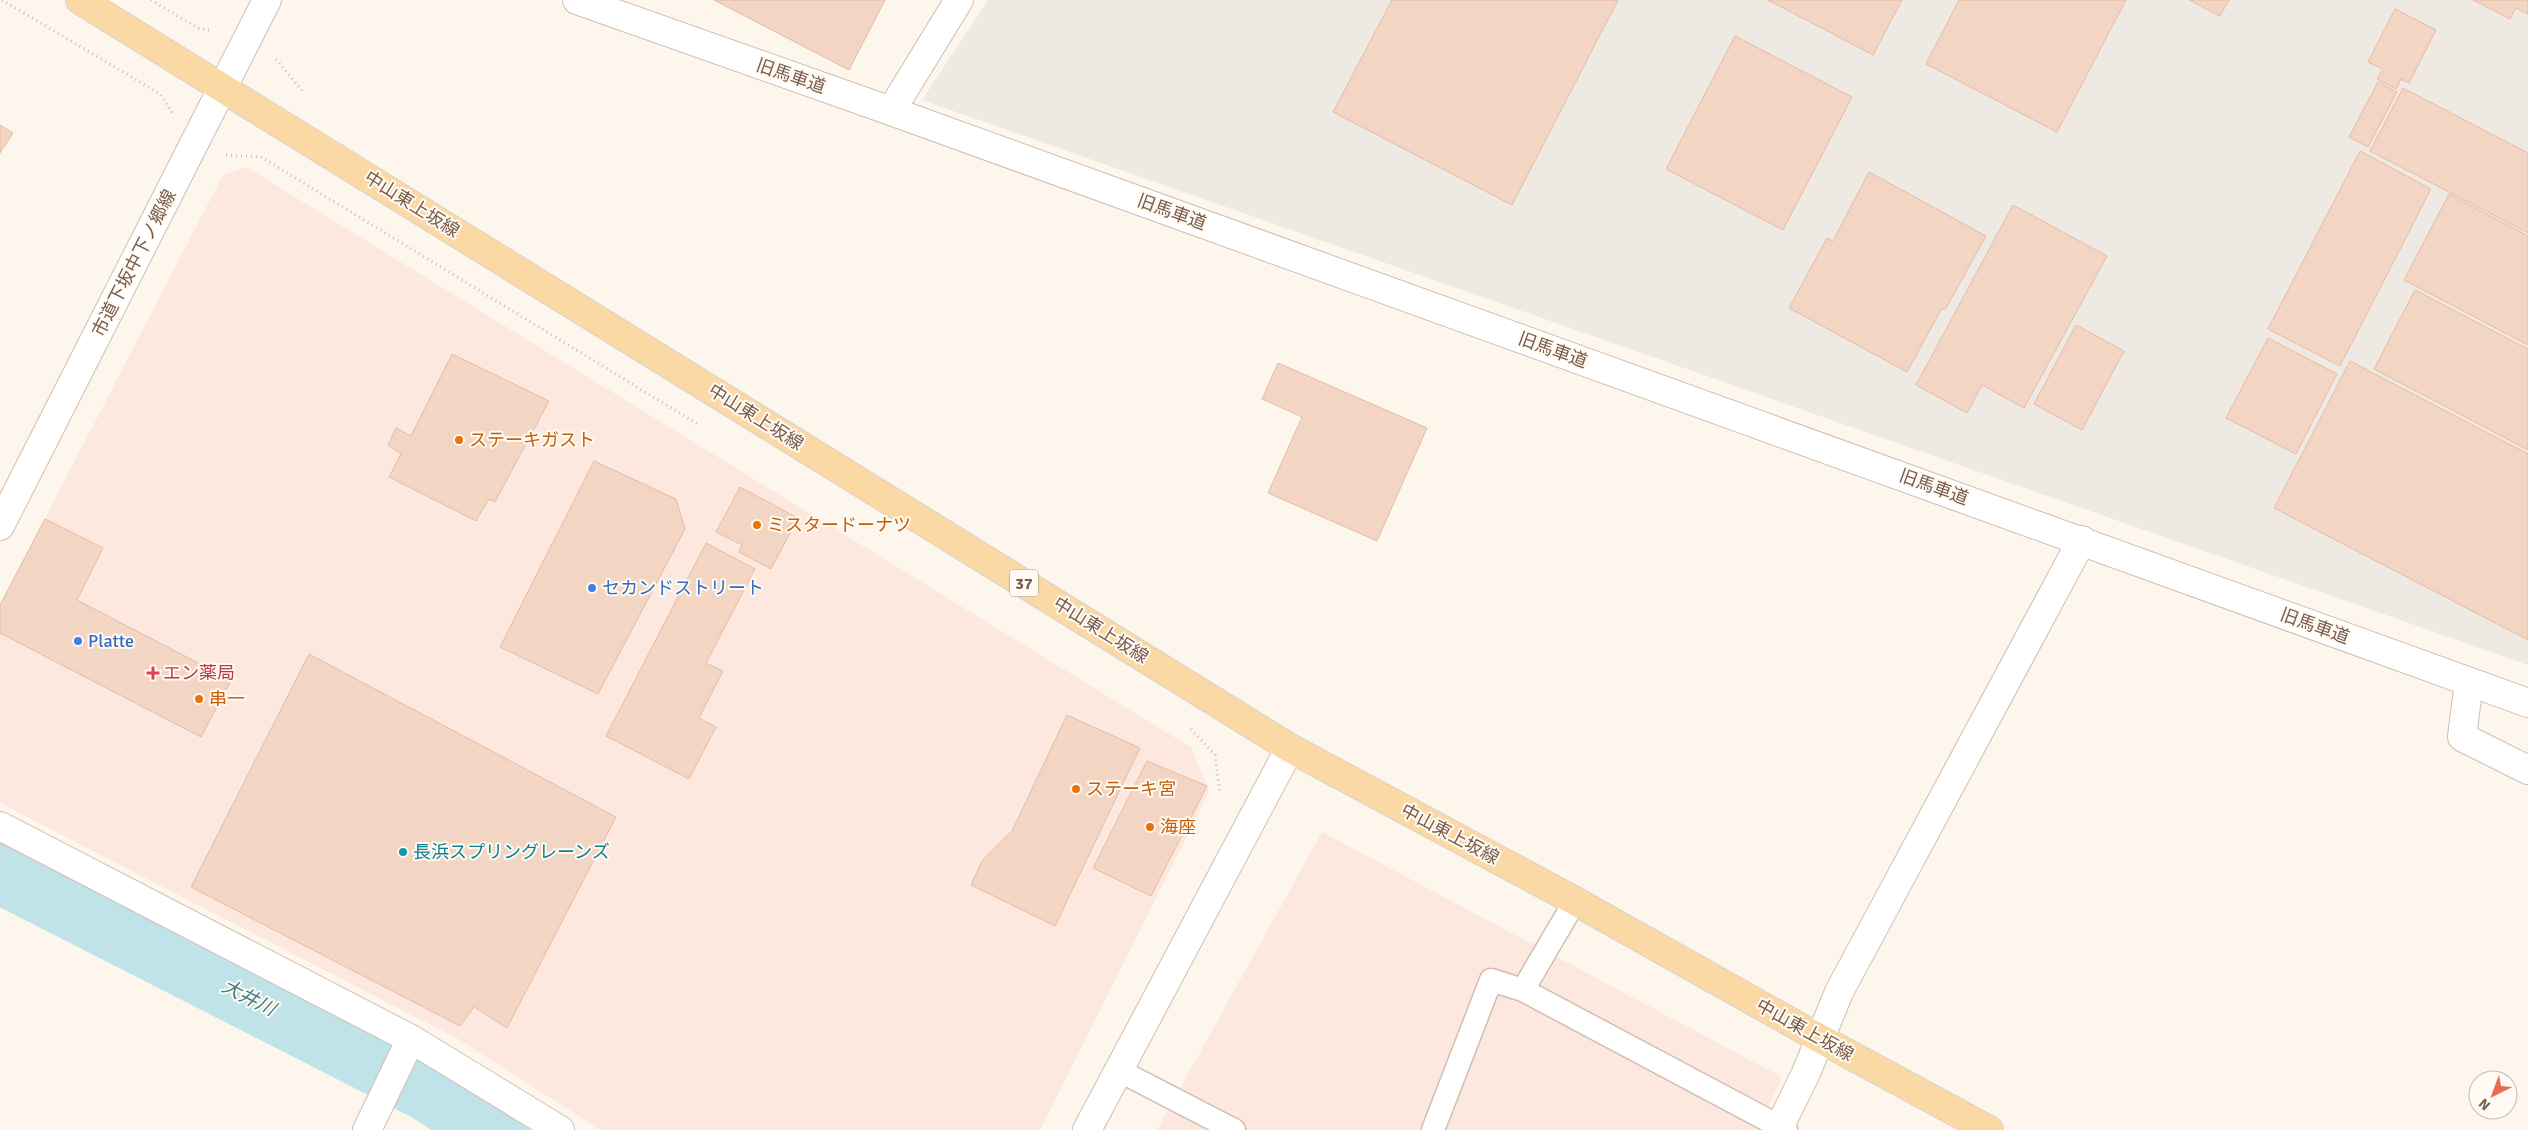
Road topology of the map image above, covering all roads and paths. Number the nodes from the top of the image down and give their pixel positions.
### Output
1 (2, 0) edge
2 (80, 0) edge
3 (151, 0) edge
4 (267, 0) edge
5 (577, 0) edge
6 (959, 0) edge
7 (216, 32) dead end
8 (272, 55) dead end
9 (224, 87) junction
10 (304, 93) dead end
11 (891, 111) junction
12 (198, 138) junction
13 (707, 430) dead end
14 (0, 526) edge
15 (2082, 540) junction
16 (2469, 682) junction
17 (2528, 704) edge
18 (1188, 725) dead end
19 (1290, 748) junction
20 (2528, 770) edge
21 (1220, 794) dead end
22 (0, 826) edge
23 (1575, 901) junction
24 (1523, 990) junction
25 (411, 1038) junction
26 (1819, 1038) junction
27 (1118, 1070) junction
28 (1781, 1129) edge
29 (367, 1130) edge
30 (560, 1130) edge
31 (1088, 1130) edge
32 (1234, 1130) edge
33 (1433, 1130) edge
34 (1989, 1130) edge

1 - 12 path
2 - 9 main road, 中山東上坂線 / 37
3 - 7 path
4 - 9 street, 市道下坂中下ノ郷線
5 - 11 street, 旧馬車道
6 - 11 street
8 - 10 path
9 - 12 street, 市道下坂中下ノ郷線
9 - 19 main road, 中山東上坂線 / 37
11 - 15 street, 旧馬車道
12 - 13 path
12 - 14 street, 市道下坂中下ノ郷線
15 - 16 street, 旧馬車道
15 - 26 street
16 - 17 street, 旧馬車道
16 - 20 street
18 - 21 path
19 - 23 main road, 中山東上坂線 / 37
19 - 27 street
22 - 25 street
23 - 24 lane
23 - 26 main road, 中山東上坂線 / 37
24 - 28 lane
24 - 33 lane
25 - 29 street
25 - 30 street
26 - 28 street
26 - 34 main road, 中山東上坂線 / 37
27 - 31 street
27 - 32 lane

